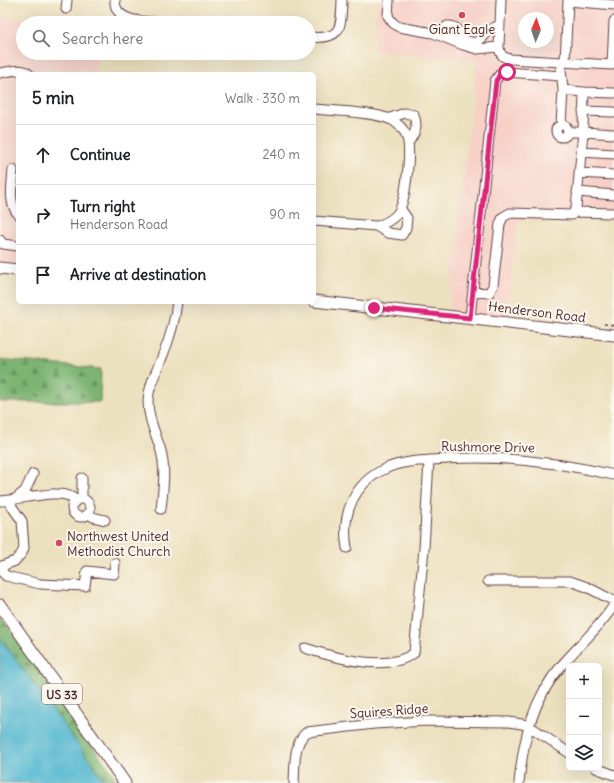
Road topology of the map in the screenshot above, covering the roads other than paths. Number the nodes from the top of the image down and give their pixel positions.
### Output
1 (115, 0) edge
2 (342, 0) edge
3 (389, 0) edge
4 (501, 0) edge
5 (568, 1) edge
6 (614, 5) edge
7 (123, 16) edge
8 (614, 21) edge
9 (498, 26) junction
10 (439, 35) junction
11 (316, 37) edge
12 (499, 47) junction
13 (563, 62) junction
14 (27, 72) edge
15 (0, 73) edge
16 (561, 76) junction
17 (563, 90) junction
18 (584, 92) junction
19 (614, 93) edge
20 (316, 109) edge
21 (583, 111) junction
22 (614, 112) edge
23 (390, 118) junction
24 (583, 132) junction
25 (614, 134) edge
26 (408, 142) junction
27 (581, 152) junction
28 (614, 154) edge
29 (12, 170) dead end
30 (579, 173) junction
31 (614, 175) edge
32 (15, 190) edge
33 (577, 192) junction
34 (614, 195) edge
35 (400, 208) junction
36 (16, 212) edge
37 (574, 212) junction
38 (614, 214) edge
39 (316, 221) edge
40 (376, 226) junction
41 (0, 240) edge
42 (16, 246) edge
43 (0, 268) edge
44 (16, 270) edge
45 (473, 292) junction
46 (316, 301) edge
47 (177, 304) edge
48 (470, 318) junction
49 (614, 335) edge
50 (429, 460) junction
51 (33, 474) dead end
52 (614, 475) edge
53 (82, 478) dead end
54 (7, 500) edge
55 (79, 500) junction
56 (161, 509) dead end
57 (88, 513) junction
58 (105, 520) dead end
59 (347, 548) dead end
60 (115, 563) dead end
61 (488, 581) dead end
62 (614, 601) edge
63 (0, 605) edge
64 (614, 605) edge
65 (305, 648) dead end
66 (528, 726) junction
67 (566, 751) edge
68 (602, 770) edge
69 (614, 775) edge
70 (125, 783) edge
71 (294, 783) edge
72 (519, 783) edge

1 - 7 street
2 - 11 street
3 - 10 street
4 - 9 street
5 - 6 street
5 - 13 street
8 - 13 street
9 - 10 street
9 - 12 street
10 - 12 street
12 - 13 street
13 - 16 street
14 - 15 street
16 - 17 street
16 - 45 street
17 - 18 street
17 - 24 street
18 - 19 street
18 - 21 street
20 - 23 street
21 - 22 street
21 - 24 street
23 - 26 street
23 - 26 street
24 - 25 street
24 - 27 street
26 - 35 street
27 - 28 street
27 - 30 street
29 - 32 street
30 - 31 street
30 - 33 street
32 - 36 street
33 - 34 street
33 - 37 street
35 - 40 street
35 - 40 street
37 - 38 street
37 - 45 street
39 - 40 street
41 - 42 street
43 - 44 main road
45 - 48 street
46 - 48 main road, Henderson Road
47 - 56 street
48 - 49 main road, Henderson Road
50 - 52 street, Rushmore Drive
50 - 59 street, Rushmore Drive
50 - 65 street
51 - 54 street
53 - 55 street
54 - 55 street
54 - 60 street
55 - 57 street
55 - 57 street
57 - 58 street
61 - 62 street
63 - 70 main road, US 33
64 - 66 street
66 - 67 street
66 - 71 street, Squires Ridge
66 - 72 street
68 - 69 street

